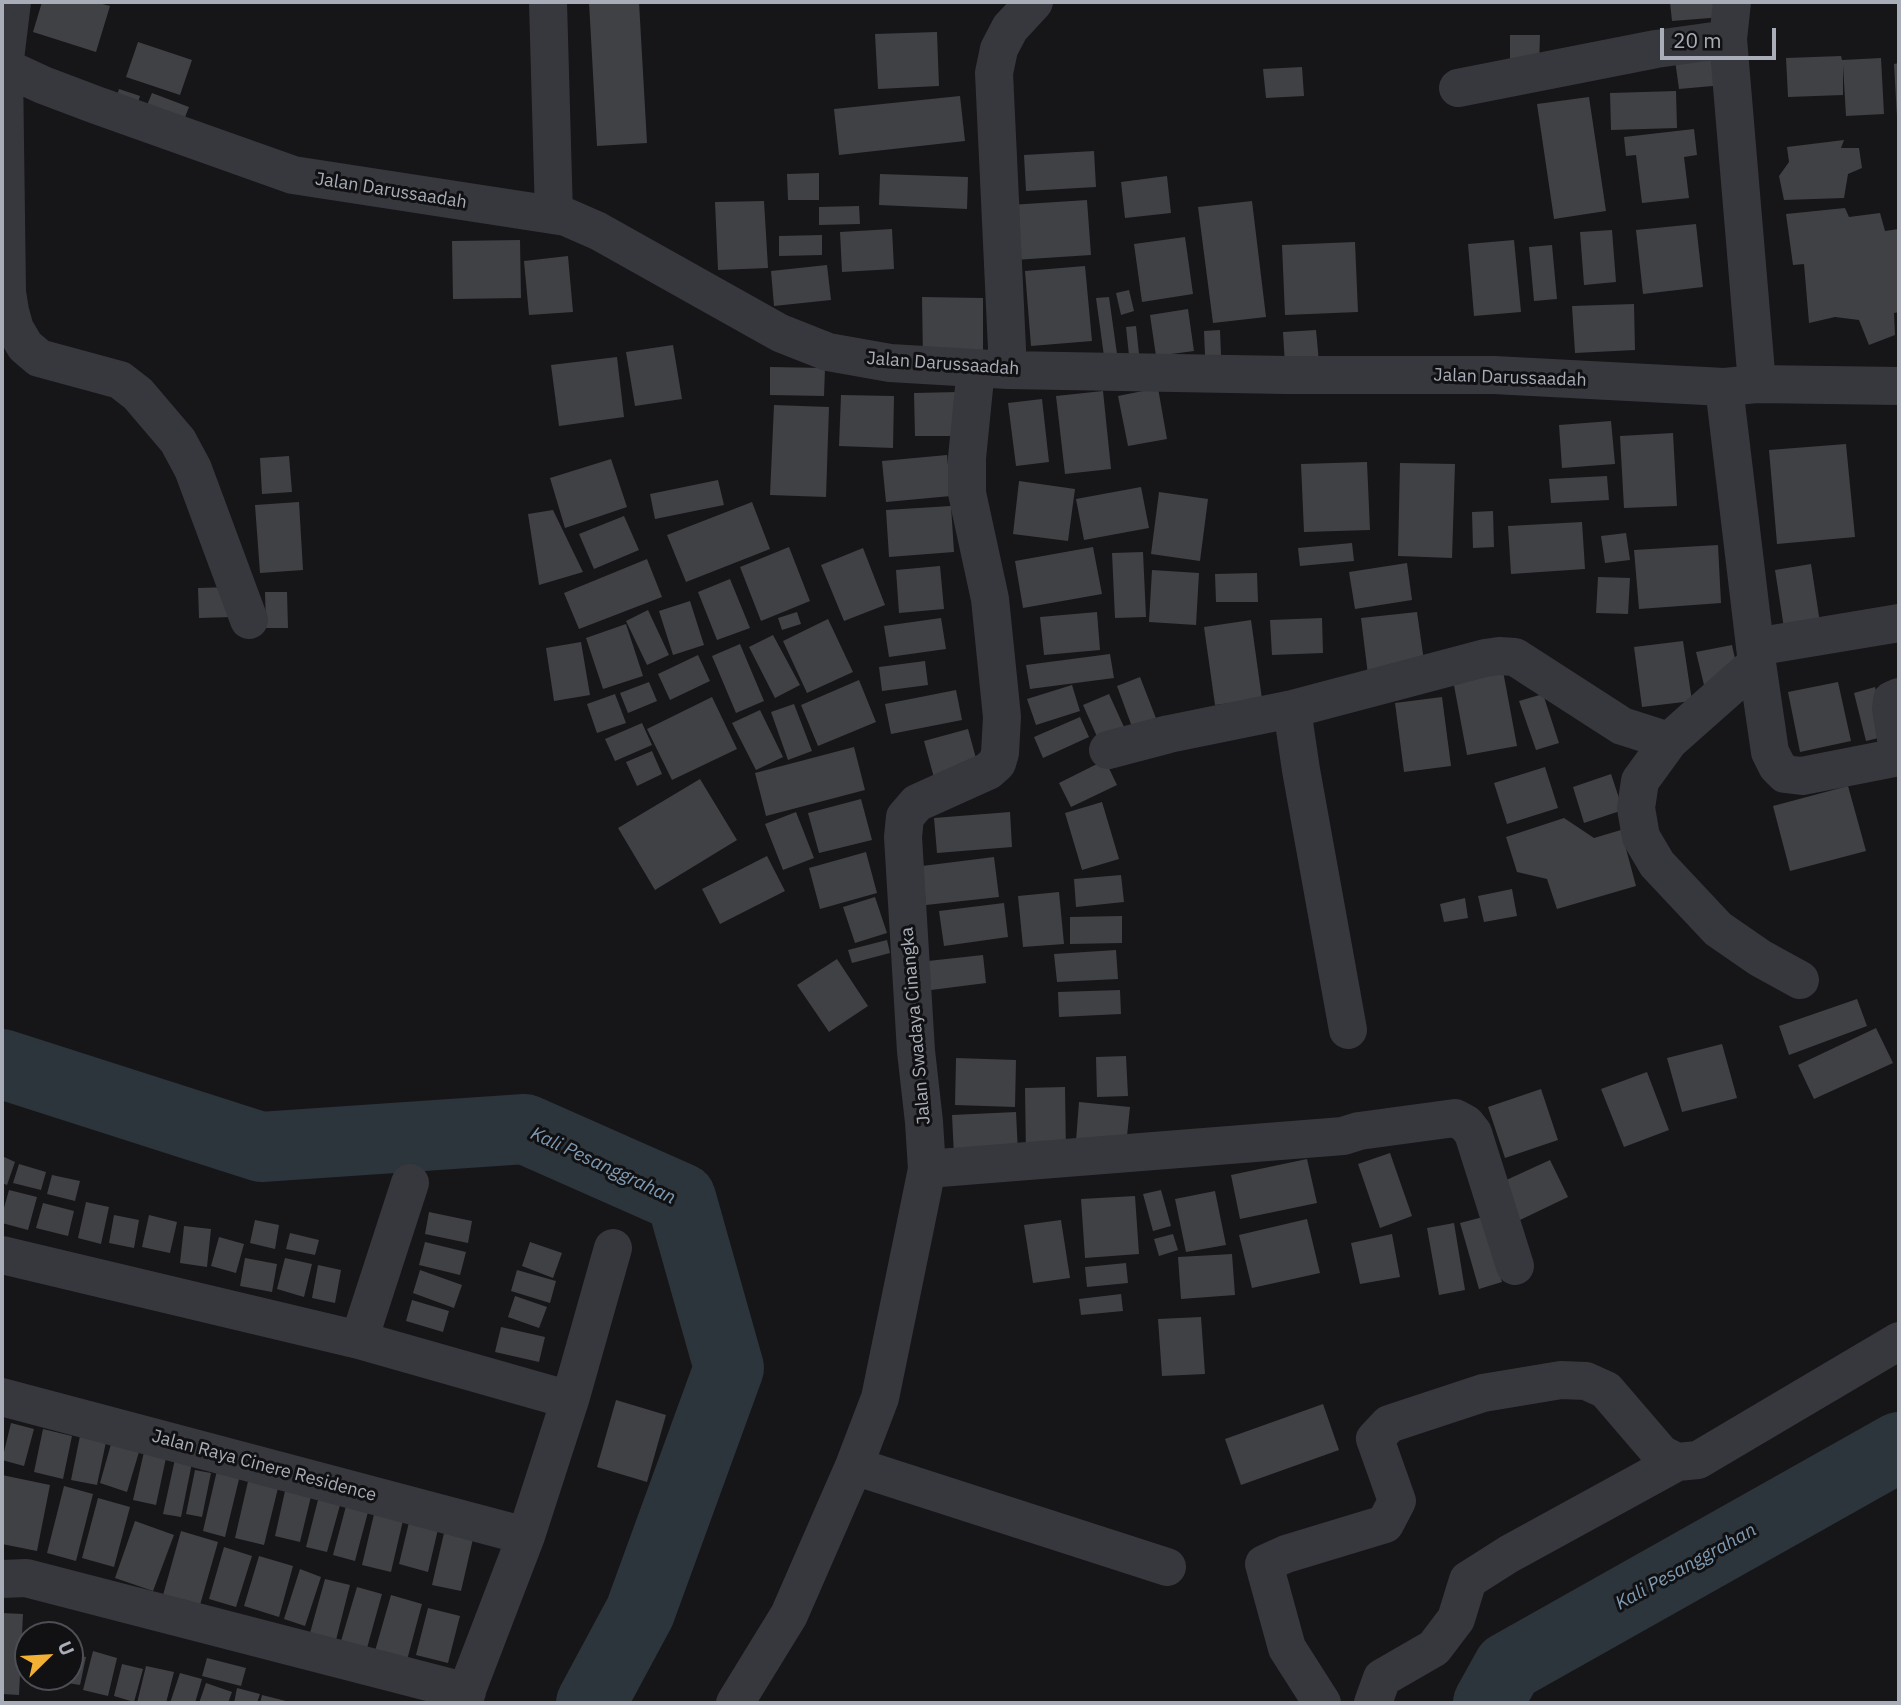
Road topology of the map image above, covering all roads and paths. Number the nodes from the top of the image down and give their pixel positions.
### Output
1 (12, 2) edge
2 (548, 2) edge
3 (1034, 2) edge
4 (1732, 2) edge
5 (1728, 39) junction
6 (3, 66) edge
7 (1458, 88) dead end
8 (554, 215) junction
9 (5, 293) edge
10 (992, 369) junction
11 (1740, 386) junction
12 (1899, 386) edge
13 (249, 620) dead end
14 (1899, 623) edge
15 (1756, 655) junction
16 (1899, 696) edge
17 (1292, 709) junction
18 (1669, 741) junction
19 (1108, 750) dead end
20 (1899, 756) edge
21 (1800, 980) dead end
22 (1348, 1030) dead end
23 (927, 1169) junction
24 (410, 1183) dead end
25 (612, 1248) dead end
26 (2, 1255) edge
27 (1515, 1266) dead end
28 (359, 1340) junction
29 (1899, 1341) edge
30 (2, 1397) edge
31 (570, 1400) junction
32 (1677, 1462) junction
33 (854, 1466) junction
34 (526, 1536) junction
35 (1167, 1567) dead end
36 (2, 1579) edge
37 (464, 1698) edge
38 (735, 1703) edge
39 (1322, 1703) edge
40 (1373, 1703) edge

1 - 6 street
2 - 8 street
3 - 10 street
4 - 5 street
5 - 7 street
5 - 11 street
6 - 8 street, Jalan Darussaadah
6 - 9 street
8 - 10 street, Jalan Darussaadah
9 - 13 street
10 - 11 street, Jalan Darussaadah
10 - 23 street, Jalan Swadaya Cinangka
11 - 12 street, Jalan Darussaadah
11 - 15 street
14 - 15 street
15 - 18 street
15 - 20 street
16 - 20 street
17 - 18 street
17 - 19 street
17 - 22 street
18 - 21 street
23 - 27 street
23 - 33 street, Jalan Swadaya Cinangka
24 - 28 street
25 - 31 street
26 - 28 street
28 - 31 street
29 - 32 street
30 - 34 street, Jalan Raya Cinere Residence
31 - 34 street
32 - 39 street
32 - 40 street
33 - 35 street
33 - 38 street, Jalan Swadaya Cinangka
34 - 37 street
36 - 37 street

